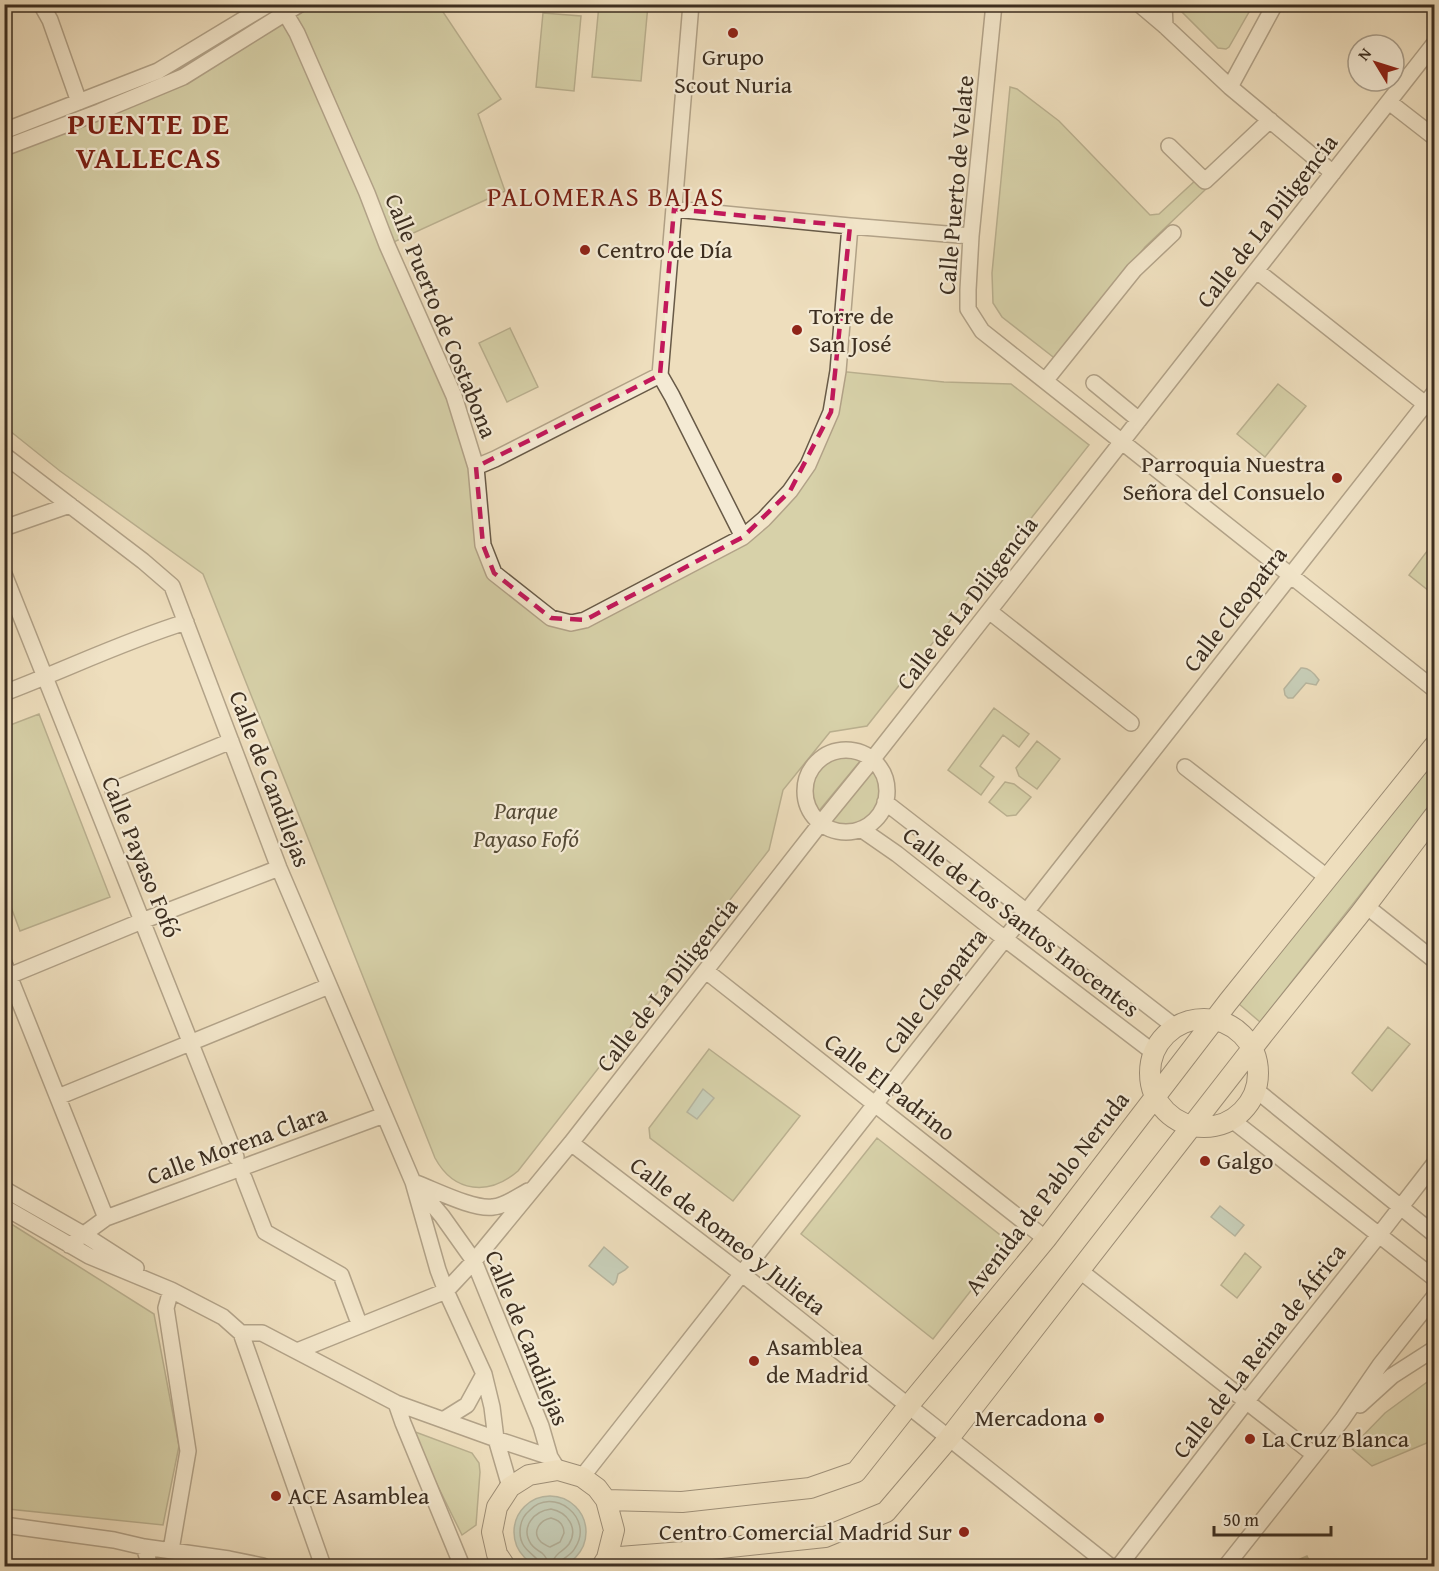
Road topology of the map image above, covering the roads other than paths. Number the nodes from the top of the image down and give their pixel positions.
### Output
1 (41, 4) edge
2 (268, 4) edge
3 (300, 4) edge
4 (692, 4) edge
5 (994, 4) edge
6 (1139, 4) edge
7 (1164, 4) edge
8 (1275, 4) edge
9 (283, 9) edge
10 (1165, 26) junction
11 (1434, 44) edge
12 (1230, 87) junction
13 (80, 102) junction
14 (1389, 102) junction
15 (1270, 120) junction
16 (4, 131) edge
17 (1434, 137) edge
18 (1168, 146) dead end
19 (4, 147) edge
20 (1333, 173) junction
21 (674, 209) junction
22 (850, 226) junction
23 (1173, 233) dead end
24 (972, 236) junction
25 (1257, 271) junction
26 (660, 375) junction
27 (1045, 381) junction
28 (1094, 383) dead end
29 (1432, 402) edge
30 (1139, 420) junction
31 (1122, 443) junction
32 (4, 455) edge
33 (476, 467) junction
34 (70, 506) junction
35 (4, 528) edge
36 (743, 537) junction
37 (4, 574) edge
38 (1291, 574) junction
39 (989, 611) junction
40 (186, 622) junction
41 (45, 678) junction
42 (1434, 689) edge
43 (4, 693) edge
44 (1131, 723) dead end
45 (231, 741) junction
46 (1434, 746) edge
47 (872, 760) junction
48 (1185, 766) dead end
49 (113, 790) dead end
50 (885, 802) junction
51 (1434, 816) edge
52 (820, 824) junction
53 (861, 829) junction
54 (279, 868) junction
55 (1328, 878) junction
56 (1366, 906) junction
57 (1026, 911) junction
58 (142, 921) junction
59 (1005, 939) junction
60 (1434, 960) edge
61 (7, 970) edge
62 (706, 971) junction
63 (329, 986) junction
64 (1215, 1018) junction
65 (1174, 1026) junction
66 (190, 1042) junction
67 (1253, 1048) junction
68 (1153, 1052) junction
69 (1256, 1090) junction
70 (58, 1097) junction
71 (1155, 1098) junction
72 (875, 1104) junction
73 (384, 1115) junction
74 (1232, 1120) junction
75 (1192, 1126) junction
76 (571, 1143) junction
77 (236, 1157) dead end
78 (1434, 1164) edge
79 (244, 1178) dead end
80 (413, 1182) junction
81 (534, 1188) junction
82 (4, 1189) edge
83 (4, 1196) edge
84 (1401, 1206) junction
85 (4, 1207) edge
86 (106, 1218) junction
87 (28, 1222) junction
88 (83, 1234) junction
89 (1434, 1234) edge
90 (1379, 1235) junction
91 (1046, 1239) junction
92 (69, 1245) junction
93 (474, 1261) junction
94 (1079, 1270) junction
95 (741, 1273) junction
96 (1434, 1278) edge
97 (171, 1290) junction
98 (446, 1291) junction
99 (1434, 1297) edge
100 (357, 1318) dead end
101 (241, 1334) junction
102 (1434, 1350) edge
103 (297, 1351) junction
104 (484, 1374) junction
105 (1246, 1402) junction
106 (396, 1403) junction
107 (909, 1406) junction
108 (443, 1420) junction
109 (1342, 1420) junction
110 (949, 1438) junction
111 (496, 1439) junction
112 (1307, 1449) dead end
113 (554, 1463) junction
114 (582, 1477) junction
115 (510, 1487) junction
116 (606, 1500) junction
117 (4, 1525) edge
118 (144, 1547) junction
119 (171, 1550) junction
120 (4, 1562) edge
121 (604, 1562) edge
122 (230, 1563) edge
123 (6, 1566) edge
124 (150, 1566) edge
125 (263, 1566) edge
126 (323, 1566) edge
127 (462, 1566) edge
128 (505, 1566) edge
129 (1110, 1566) edge
130 (1119, 1566) edge
131 (1226, 1566) edge

1 - 13 street
2 - 13 street
3 - 9 street
4 - 21 street
5 - 24 street, Calle Puerto de Velate
6 - 10 street
7 - 10 street
8 - 12 street
9 - 19 street
9 - 33 street, Calle Puerto de Costabona
10 - 12 street
11 - 14 street, Calle de La Diligencia
12 - 15 street
13 - 16 street
14 - 17 street
14 - 20 street, Calle de La Diligencia
15 - 18 street
15 - 20 street
20 - 25 street, Calle de La Diligencia
21 - 22 street
21 - 26 street
22 - 24 street
22 - 36 street, Calle Puerto de Costabona
23 - 27 street
24 - 27 street, Calle Puerto de Velate
25 - 29 street
25 - 30 street, Calle de La Diligencia
26 - 33 street
26 - 36 street
27 - 31 street, Calle Puerto de Velate
28 - 30 street
29 - 38 street, Calle Cleopatra
30 - 31 street, Calle de La Diligencia
31 - 38 street, Calle Puerto de Velate
31 - 39 street, Calle de La Diligencia
32 - 34 street, Calle de Candilejas
33 - 36 street, Calle Puerto de Costabona
34 - 35 street
34 - 40 street, Calle de Candilejas
37 - 41 street, Calle Payaso Fofó
38 - 42 street, Calle Puerto de Velate
38 - 57 street, Calle Cleopatra
39 - 44 street
39 - 47 street, Calle de La Diligencia
40 - 41 street
40 - 45 street, Calle de Candilejas
41 - 43 street
41 - 58 street, Calle Payaso Fofó
45 - 49 street
45 - 54 street, Calle de Candilejas
46 - 55 main road, Avenida de Pablo Neruda
47 - 50 street
47 - 52 street, Calle de La Diligencia
47 - 52 street
48 - 55 street
50 - 53 street
50 - 57 street, Calle de Los Santos Inocentes
51 - 56 main road
52 - 53 street
52 - 62 street, Calle de La Diligencia
53 - 59 street, Calle de Los Santos Inocentes
54 - 58 street
54 - 63 street, Calle de Candilejas
55 - 64 main road, Avenida de Pablo Neruda
56 - 60 street
56 - 67 main road
57 - 59 street, Calle Cleopatra
57 - 65 street, Calle de Los Santos Inocentes
58 - 61 street
58 - 66 street, Calle Payaso Fofó
59 - 68 street, Calle de Los Santos Inocentes
59 - 72 street, Calle Cleopatra
61 - 70 street
62 - 72 street, Calle El Padrino
62 - 76 street, Calle de La Diligencia
63 - 66 street
63 - 73 street, Calle de Candilejas
64 - 65 main road
64 - 67 main road
64 - 71 main road, Avenida de Pablo Neruda
65 - 68 main road
66 - 70 street
66 - 77 street, Calle Payaso Fofó
67 - 69 main road
67 - 75 main road
68 - 71 main road
69 - 74 main road
69 - 84 street
70 - 86 street
71 - 75 main road
71 - 91 main road, Avenida de Pablo Neruda
72 - 91 street, Calle El Padrino
72 - 95 street, Calle Cleopatra
73 - 80 street, Calle de Candilejas
73 - 86 street, Calle Morena Clara
74 - 75 main road
74 - 90 street
75 - 94 main road
76 - 81 street, Calle de La Diligencia
76 - 95 street, Calle de Romeo y Julieta
78 - 84 street, Calle de La Reina de África
79 - 100 street
80 - 81 street, Calle de La Diligencia
80 - 93 street, Calle de Candilejas
80 - 98 street, Calle de Candilejas
81 - 93 street, Calle de La Diligencia
82 - 88 street
83 - 87 street
84 - 89 street
84 - 90 street, Calle de La Reina de África
85 - 87 street
86 - 88 street, Calle Morena Clara
87 - 92 street
88 - 92 street, Calle Morena Clara
88 - 97 street
90 - 96 street
90 - 105 street, Calle de La Reina de África
91 - 107 main road, Avenida de Pablo Neruda
92 - 97 street
93 - 98 street, Calle de La Diligencia
93 - 113 street, Calle de Candilejas
94 - 105 street
94 - 110 main road
95 - 107 street, Calle de Romeo y Julieta
95 - 114 street, Calle Cleopatra
97 - 101 street
97 - 119 street
98 - 103 street, Calle de La Diligencia
98 - 104 street, Calle de Candilejas
99 - 109 street
101 - 103 street
101 - 126 street
102 - 109 street
103 - 106 street
104 - 108 street
104 - 111 street, Calle de Candilejas
105 - 112 street
105 - 130 street, Calle de La Reina de África
106 - 108 street
106 - 127 street
107 - 110 street, Calle de Romeo y Julieta
107 - 116 main road, Avenida de Pablo Neruda
108 - 111 street
109 - 131 street
110 - 121 main road
110 - 129 street, Calle de Romeo y Julieta
111 - 113 street
111 - 115 street, Calle de Candilejas
113 - 114 main road
113 - 115 main road
114 - 116 main road
115 - 128 main road
116 - 121 main road
117 - 118 street
118 - 119 street
118 - 124 street
119 - 122 street
120 - 123 street
122 - 125 street

